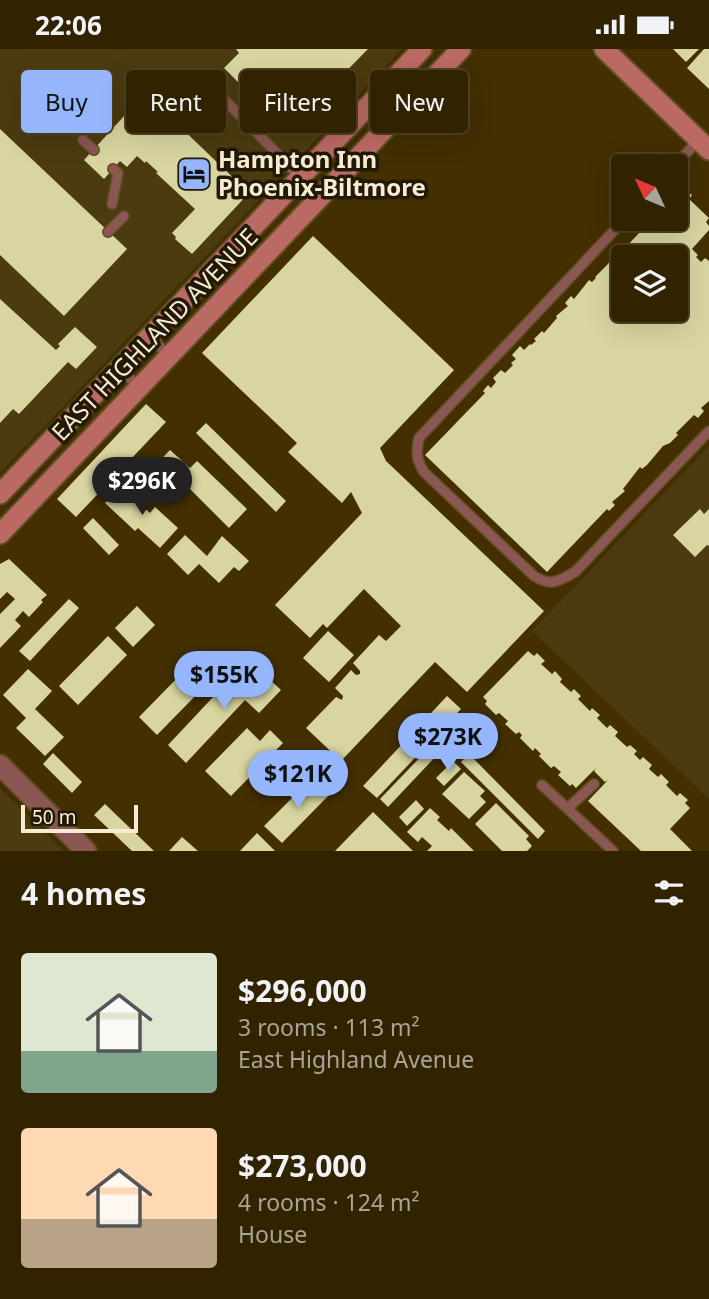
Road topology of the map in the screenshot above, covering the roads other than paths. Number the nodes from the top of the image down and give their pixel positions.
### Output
1 (422, 49) edge
2 (461, 49) edge
3 (604, 49) edge
4 (226, 102) edge
5 (83, 140) dead end
6 (704, 145) edge
7 (94, 150) dead end
8 (688, 157) edge
9 (113, 169) dead end
10 (300, 177) junction
11 (320, 197) junction
12 (112, 204) dead end
13 (124, 216) dead end
14 (614, 231) edge
15 (108, 232) dead end
16 (149, 336) junction
17 (169, 356) junction
18 (119, 369) junction
19 (139, 387) junction
20 (709, 431) edge
21 (0, 494) edge
22 (0, 534) edge
23 (0, 765) edge
24 (594, 784) dead end
25 (542, 785) dead end
26 (568, 808) junction
27 (86, 851) edge
28 (613, 851) edge

1 - 10 main road, EAST HIGHLAND AVENUE
2 - 11 main road, EAST HIGHLAND AVENUE
3 - 6 main road
4 - 10 lane
5 - 7 lane
6 - 8 lane
9 - 12 lane
10 - 11 main road
10 - 16 main road, EAST HIGHLAND AVENUE
11 - 17 main road, EAST HIGHLAND AVENUE
13 - 15 lane
14 - 20 lane
16 - 17 lane
16 - 18 main road, EAST HIGHLAND AVENUE
17 - 19 main road, EAST HIGHLAND AVENUE
18 - 19 lane
18 - 21 main road, EAST HIGHLAND AVENUE
19 - 22 main road, EAST HIGHLAND AVENUE
23 - 27 street
24 - 26 lane
25 - 26 lane
26 - 28 lane

